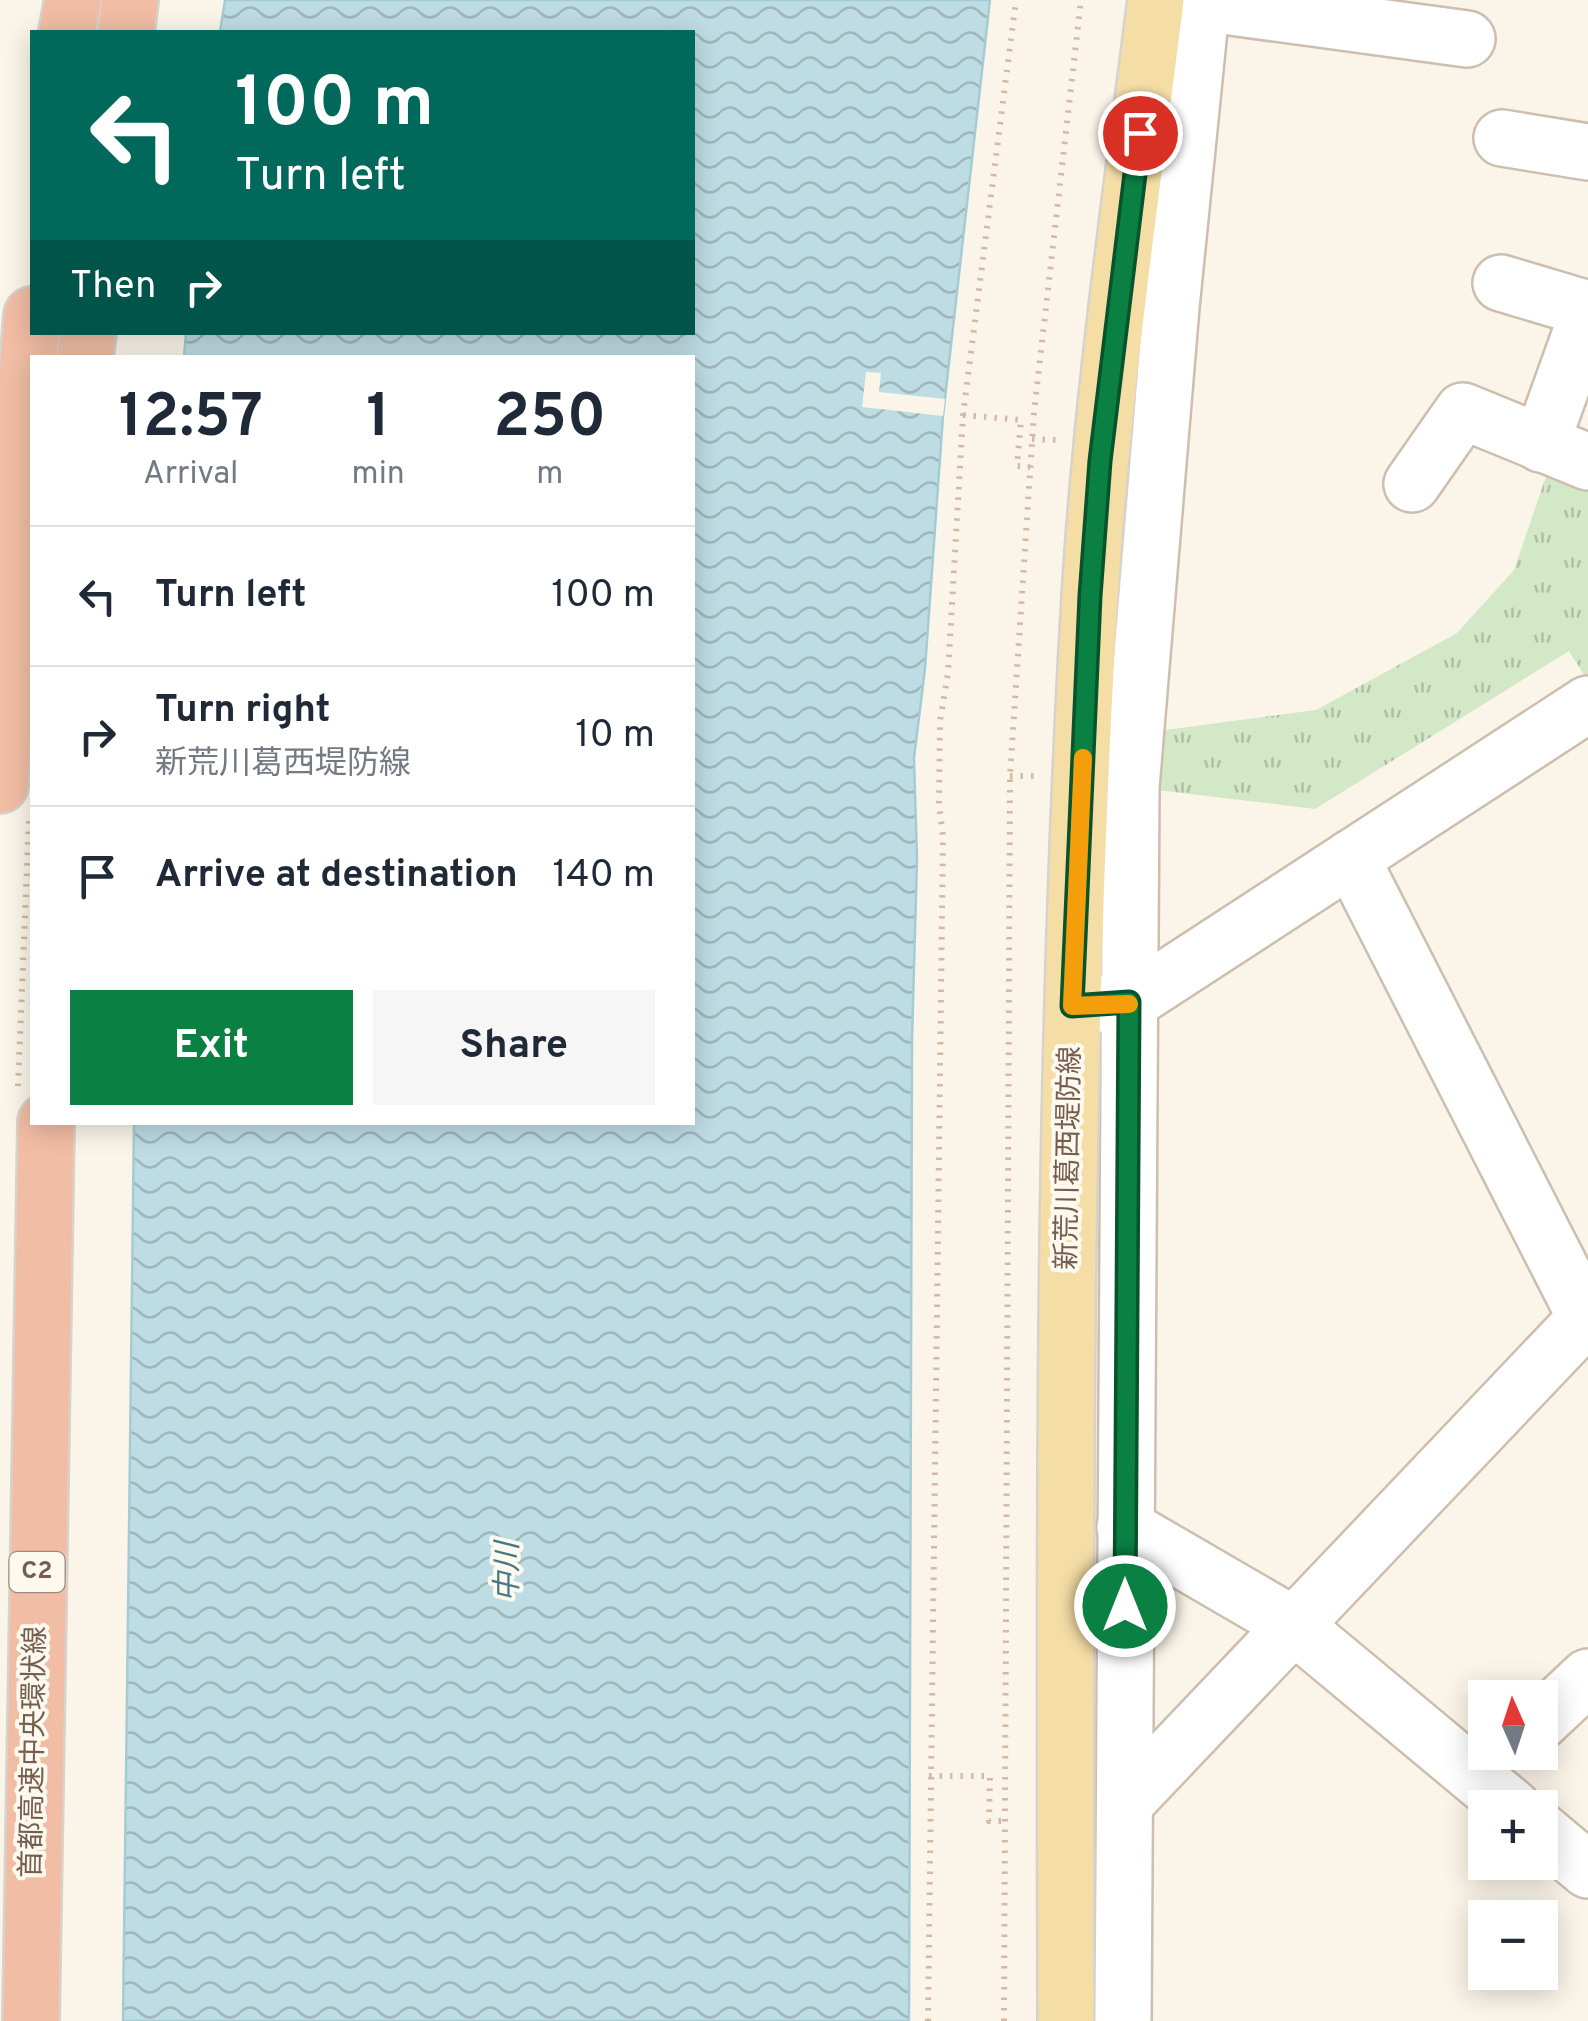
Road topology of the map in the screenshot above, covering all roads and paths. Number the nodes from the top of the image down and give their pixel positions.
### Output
1 (73, 0) edge
2 (130, 0) edge
3 (1016, 0) edge
4 (1082, 0) edge
5 (1187, 1) edge
6 (67, 30) edge
7 (126, 30) edge
8 (1467, 39) dead end
9 (1502, 138) dead end
10 (1588, 152) edge
11 (1501, 283) dead end
12 (1588, 311) edge
13 (30, 335) edge
14 (964, 415) junction
15 (1564, 453) edge
16 (1030, 467) junction
17 (1412, 484) dead end
18 (1588, 704) edge
19 (0, 784) edge
20 (1351, 858) junction
21 (1129, 1002) junction
22 (1072, 1006) junction
23 (46, 1125) edge
24 (1587, 1317) edge
25 (1124, 1527) junction
26 (1292, 1624) junction
27 (1588, 1677) edge
28 (1558, 1705) edge
29 (929, 1776) junction
30 (1500, 1780) edge
31 (1126, 1802) junction
32 (1005, 1820) junction
33 (1558, 1845) edge
34 (1588, 1870) edge
35 (32, 2021) edge
36 (928, 2021) edge
37 (1004, 2021) edge
38 (1066, 2021) edge
39 (1123, 2021) edge

1 - 6 highway
2 - 7 highway
3 - 14 path
4 - 16 path
5 - 8 street
5 - 21 street
5 - 22 main road, 新荒川葛西堤防線
9 - 10 street
11 - 12 street
12 - 15 street
13 - 19 highway
14 - 16 path
14 - 29 path
15 - 17 street
16 - 32 path
18 - 20 street
20 - 21 street
20 - 24 street
21 - 22 street
21 - 25 street
22 - 38 main road, 新荒川葛西堤防線
23 - 35 highway, 首都高速中央環状線 / C2
24 - 26 street
25 - 26 street
25 - 31 street
26 - 30 street
26 - 31 street
27 - 28 street
29 - 32 path
29 - 36 path
31 - 39 street
32 - 37 path
33 - 34 street

